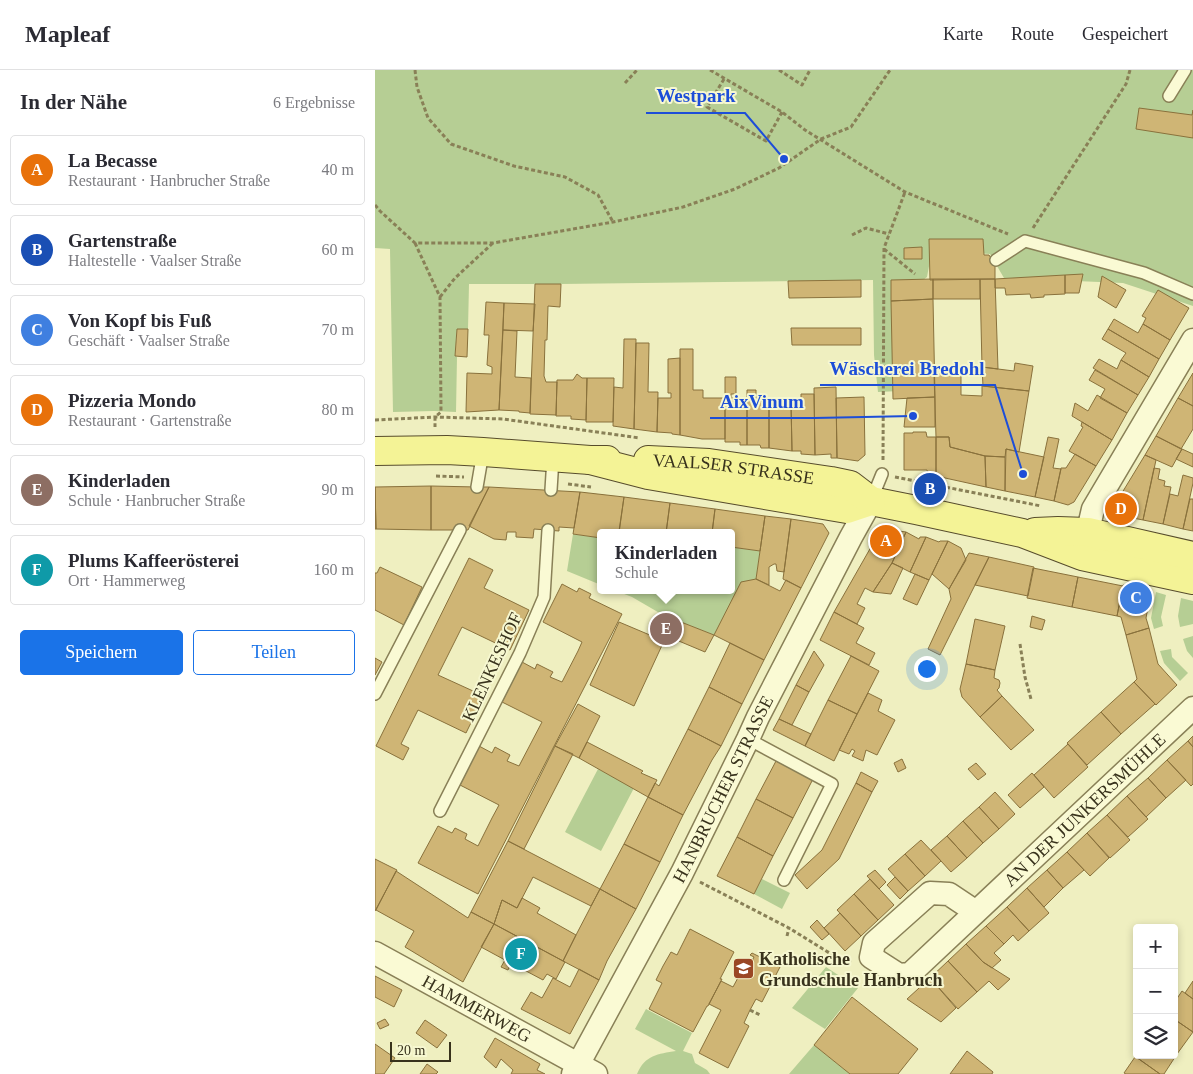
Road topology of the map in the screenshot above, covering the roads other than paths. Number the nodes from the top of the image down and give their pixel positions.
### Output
1 (1185, 70) edge
2 (1169, 96) dead end
3 (997, 260) dead end
4 (1193, 294) edge
5 (1193, 340) edge
6 (375, 451) edge
7 (483, 452) junction
8 (553, 458) junction
9 (882, 474) road end
10 (477, 487) dead end
11 (551, 490) dead end
12 (871, 501) junction
13 (460, 530) dead end
14 (548, 530) dead end
15 (1085, 544) junction
16 (1193, 556) edge
17 (1193, 580) edge
18 (375, 694) edge
19 (1193, 708) edge
20 (748, 739) junction
21 (440, 812) dead end
22 (784, 880) dead end
23 (976, 912) junction
24 (375, 953) edge
25 (583, 1071) edge

1 - 2 lane
3 - 4 lane
5 - 15 street
6 - 7 main road, VAALSER STRASSE
7 - 8 main road, VAALSER STRASSE
7 - 10 lane
8 - 11 lane
8 - 12 main road, VAALSER STRASSE
9 - 12 lane
12 - 15 main road, VAALSER STRASSE
12 - 20 street, HANBRUCHER STRASSE
13 - 18 lane
14 - 21 lane, KLENKESHOF
15 - 16 main road, VAALSER STRASSE
15 - 17 main road, VAALSER STRASSE
19 - 23 street, AN DER JUNKERSMÜHLE
20 - 22 lane
20 - 25 street, HANBRUCHER STRASSE
23 - 23 street, AN DER JUNKERSMÜHLE
24 - 25 street, HAMMERWEG

